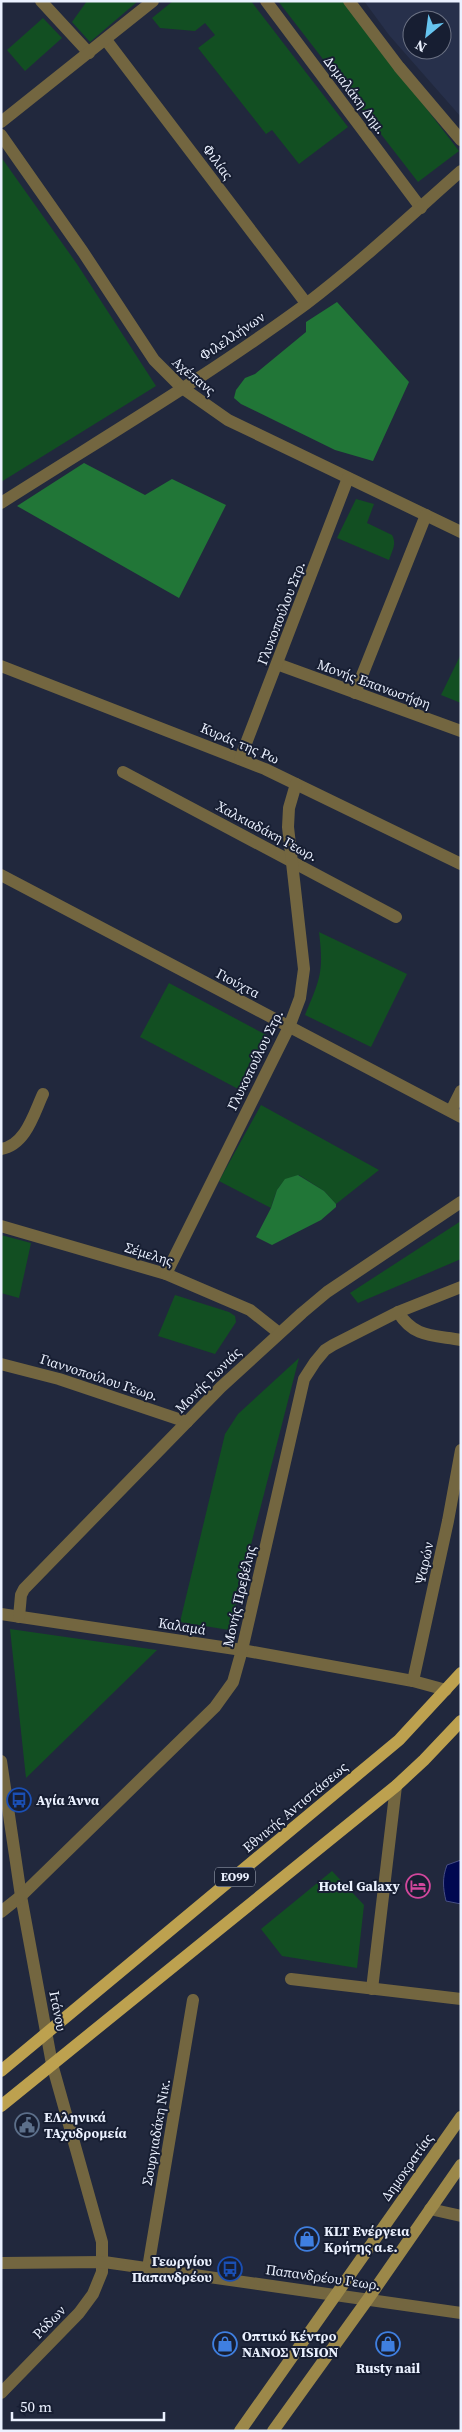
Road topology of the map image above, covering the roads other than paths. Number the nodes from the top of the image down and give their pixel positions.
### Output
1 (41, 1) edge
2 (153, 1) edge
3 (266, 1) edge
4 (349, 1) edge
5 (106, 40) junction
6 (89, 53) junction
7 (1, 122) edge
8 (1, 135) edge
9 (461, 140) edge
10 (461, 171) edge
11 (421, 208) junction
12 (306, 304) junction
13 (181, 388) junction
14 (348, 478) junction
15 (1, 503) edge
16 (426, 515) junction
17 (461, 532) edge
18 (277, 664) junction
19 (1, 666) edge
20 (355, 693) junction
21 (461, 731) edge
22 (240, 759) junction
23 (123, 772) dead end
24 (296, 784) junction
25 (291, 861) junction
26 (461, 864) edge
27 (1, 875) edge
28 (396, 917) dead end
29 (290, 1027) junction
30 (461, 1091) edge
31 (43, 1094) dead end
32 (456, 1114) edge
33 (1, 1149) edge
34 (461, 1202) edge
35 (1, 1226) edge
36 (166, 1274) junction
37 (461, 1287) edge
38 (398, 1312) junction
39 (279, 1333) junction
40 (461, 1340) edge
41 (1, 1364) edge
42 (187, 1422) junction
43 (461, 1450) edge
44 (1, 1614) edge
45 (19, 1617) junction
46 (242, 1650) junction
47 (461, 1673) edge
48 (413, 1681) junction
49 (446, 1690) junction
50 (461, 1721) edge
51 (1, 1761) edge
52 (396, 1786) junction
53 (21, 1896) junction
54 (1, 1912) edge
55 (291, 1979) dead end
56 (372, 1989) junction
57 (193, 2000) dead end
58 (461, 2000) edge
59 (47, 2034) junction
60 (52, 2064) junction
61 (1, 2071) edge
62 (1, 2106) edge
63 (461, 2117) edge
64 (461, 2165) edge
65 (430, 2209) junction
66 (461, 2216) edge
67 (104, 2262) junction
68 (1, 2263) edge
69 (148, 2268) junction
70 (336, 2294) junction
71 (368, 2299) junction
72 (461, 2313) edge
73 (1, 2393) edge
74 (240, 2431) edge
75 (273, 2431) edge

1 - 6 street
2 - 5 street
3 - 11 street, Δομαλάκη Δημ.
4 - 9 street
5 - 6 street
5 - 12 street, Φιλίας
6 - 7 street
8 - 13 street, Αχέπανς
10 - 11 street, Φιλελλήνων
11 - 12 street, Φιλελλήνων
12 - 13 street, Φιλελλήνων
13 - 14 street, Αχέπανς
13 - 15 street, Φιλελλήνων
14 - 16 street, Αχέπανς
14 - 18 street, Γλυκοπούλου Στρ.
16 - 17 street, Αχέπανς
16 - 20 street
18 - 20 street, Μονής Επανωσήφη
18 - 22 street, Γλυκοπούλου Στρ.
19 - 22 street, Κυράς της Ρω
20 - 21 street, Μονής Επανωσήφη
22 - 24 street, Κυράς της Ρω
23 - 25 street, Χαλκιαδάκη Γεωρ.
24 - 25 street, Γλυκοπούλου Στρ.
24 - 26 street, Κυράς της Ρω
25 - 28 street, Χαλκιαδάκη Γεωρ.
25 - 29 street, Γλυκοπούλου Στρ.
27 - 29 street, Γιούχτα
29 - 32 street, Γιούχτα
29 - 36 street, Γλυκοπούλου Στρ.
30 - 32 street
31 - 33 street
34 - 39 street, Μονής Γωνιάς
35 - 36 street, Σέμελης
36 - 39 street, Σέμελης
37 - 38 street, Μονής Πρεβέλης
38 - 40 street
38 - 46 street, Μονής Πρεβέλης
39 - 42 street, Μονής Γωνιάς
41 - 42 street, Γιαννοπούλου Γεωρ.
42 - 45 street, Μονής Γωνιάς
43 - 48 street, Ψαρών
44 - 45 street, Καλαμά
45 - 46 street, Καλαμά
46 - 48 street, Καλαμά
46 - 53 street, Μονής Πρεβέλης
47 - 49 main road, Εθνικής Αντιστάσεως / ΕΟ99
48 - 49 street, Καλαμά
49 - 59 main road, Εθνικής Αντιστάσεως / ΕΟ99
50 - 52 main road, ΕΟ99
51 - 53 street, Ιτάνου
52 - 56 street
52 - 60 main road, ΕΟ99
53 - 54 street, Μονής Πρεβέλης
53 - 59 street, Ιτάνου
55 - 56 street
56 - 58 street
57 - 69 street, Σουργιαδάκη Νικ.
59 - 60 street, Ιτάνου
59 - 61 main road, Εθνικής Αντιστάσεως / ΕΟ99
60 - 62 main road, ΕΟ99
60 - 67 street, Ιτάνου
63 - 70 main road, Δημοκρατίας
64 - 65 main road
65 - 66 street
65 - 71 main road
67 - 68 street, Παπανδρέου Γεωρ.
67 - 69 street, Παπανδρέου Γεωρ.
67 - 73 street, Ρόδων
69 - 70 street, Παπανδρέου Γεωρ.
70 - 71 street, Παπανδρέου Γεωρ.
70 - 74 main road, Δημοκρατίας
71 - 72 street, Παπανδρέου Γεωρ.
71 - 75 main road

